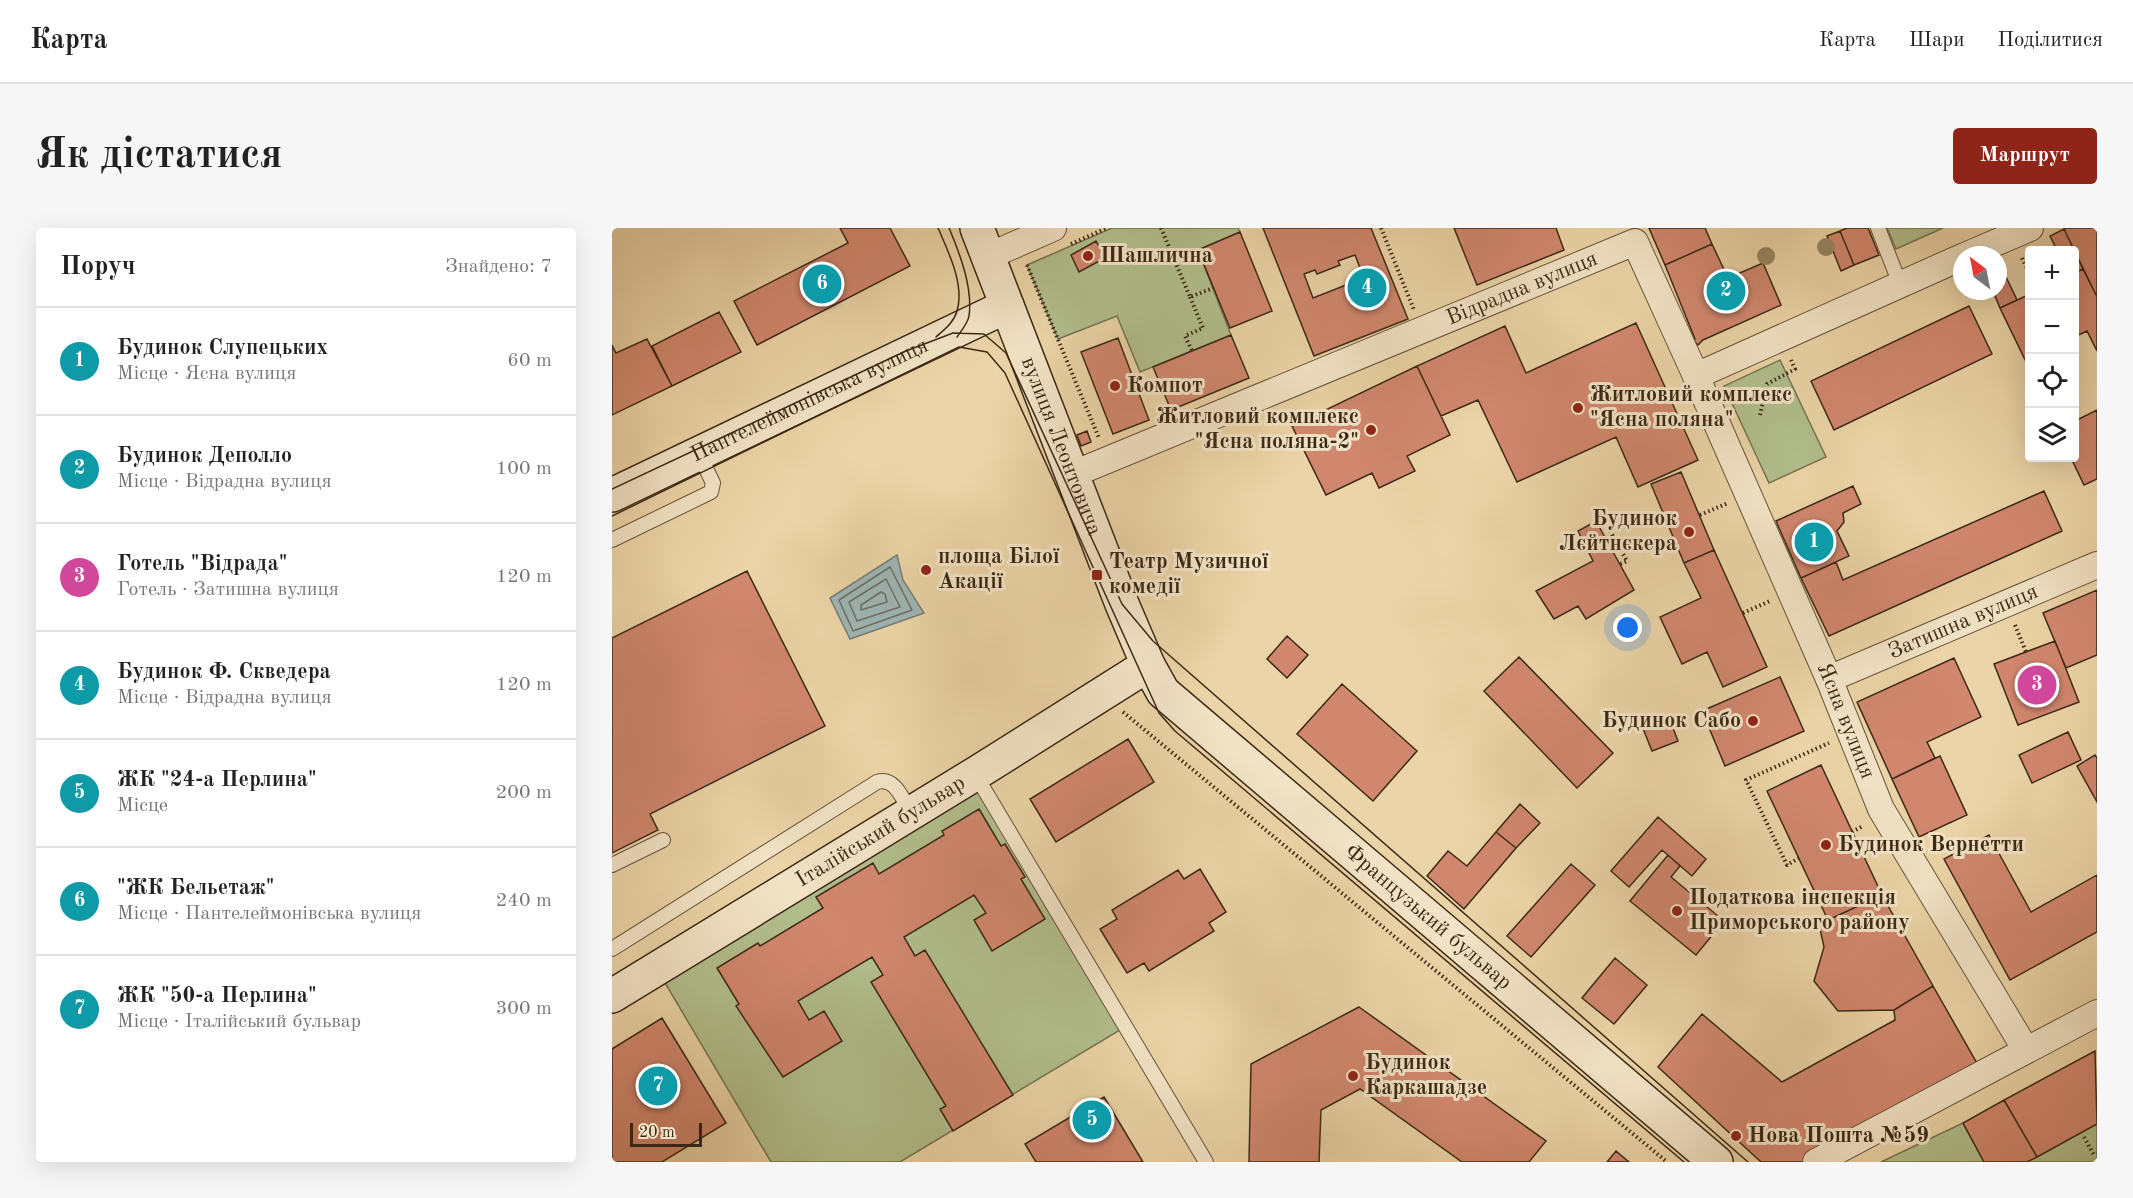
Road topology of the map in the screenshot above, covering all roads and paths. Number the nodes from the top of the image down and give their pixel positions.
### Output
1 (1107, 228) edge
2 (1161, 228) edge
3 (1381, 228) edge
4 (1878, 228) edge
5 (2030, 228) edge
6 (1060, 237) edge
7 (983, 242) edge
8 (1988, 246) edge
9 (1037, 260) dead end
10 (1953, 261) edge
11 (1900, 284) junction
12 (1213, 288) dead end
13 (1190, 297) junction
14 (1007, 306) junction
15 (1416, 315) dead end
16 (1192, 351) dead end
17 (1788, 353) dead end
18 (1696, 376) junction
19 (1760, 414) dead end
20 (1104, 450) dead end
21 (699, 454) junction
22 (1071, 475) junction
23 (612, 495) edge
24 (1734, 500) dead end
25 (1601, 514) dead end
26 (1700, 515) dead end
27 (612, 540) edge
28 (1620, 564) dead end
29 (2097, 566) edge
30 (1776, 598) dead end
31 (1743, 613) dead end
32 (1148, 665) junction
33 (1829, 679) junction
34 (1116, 714) dead end
35 (1835, 740) dead end
36 (975, 774) junction
37 (911, 813) junction
38 (663, 840) dead end
39 (1799, 858) dead end
40 (612, 865) edge
41 (612, 949) edge
42 (612, 996) edge
43 (2097, 1013) edge
44 (2026, 1050) junction
45 (2084, 1137) dead end
46 (2094, 1155) dead end
47 (1206, 1162) edge
48 (1667, 1162) edge
49 (1716, 1162) edge
50 (1816, 1162) edge

1 - 6 path
2 - 13 path
3 - 15 path
4 - 11 lane
5 - 8 street
6 - 7 street
7 - 14 street, вулиця Леонтовича
9 - 20 path
10 - 11 street
11 - 18 street
12 - 13 path
13 - 16 path
14 - 21 street, Пантелеймонівська вулиця
14 - 22 street, вулиця Леонтовича
17 - 19 path
18 - 22 street, Відрадна вулиця
18 - 33 street, Ясна вулиця
21 - 23 street, Пантелеймонівська вулиця
21 - 27 lane
22 - 32 street, вулиця Леонтовича
24 - 26 path
25 - 28 path
29 - 33 street, Затишна вулиця
30 - 31 path
32 - 36 street, Італійський бульвар
32 - 49 street, Французький бульвар
33 - 44 street, Ясна вулиця
34 - 48 path
35 - 39 path
36 - 37 street, Італійський бульвар
36 - 47 lane
37 - 41 lane
37 - 42 street, Італійський бульвар
38 - 40 lane
43 - 44 street
44 - 50 street
45 - 46 path

